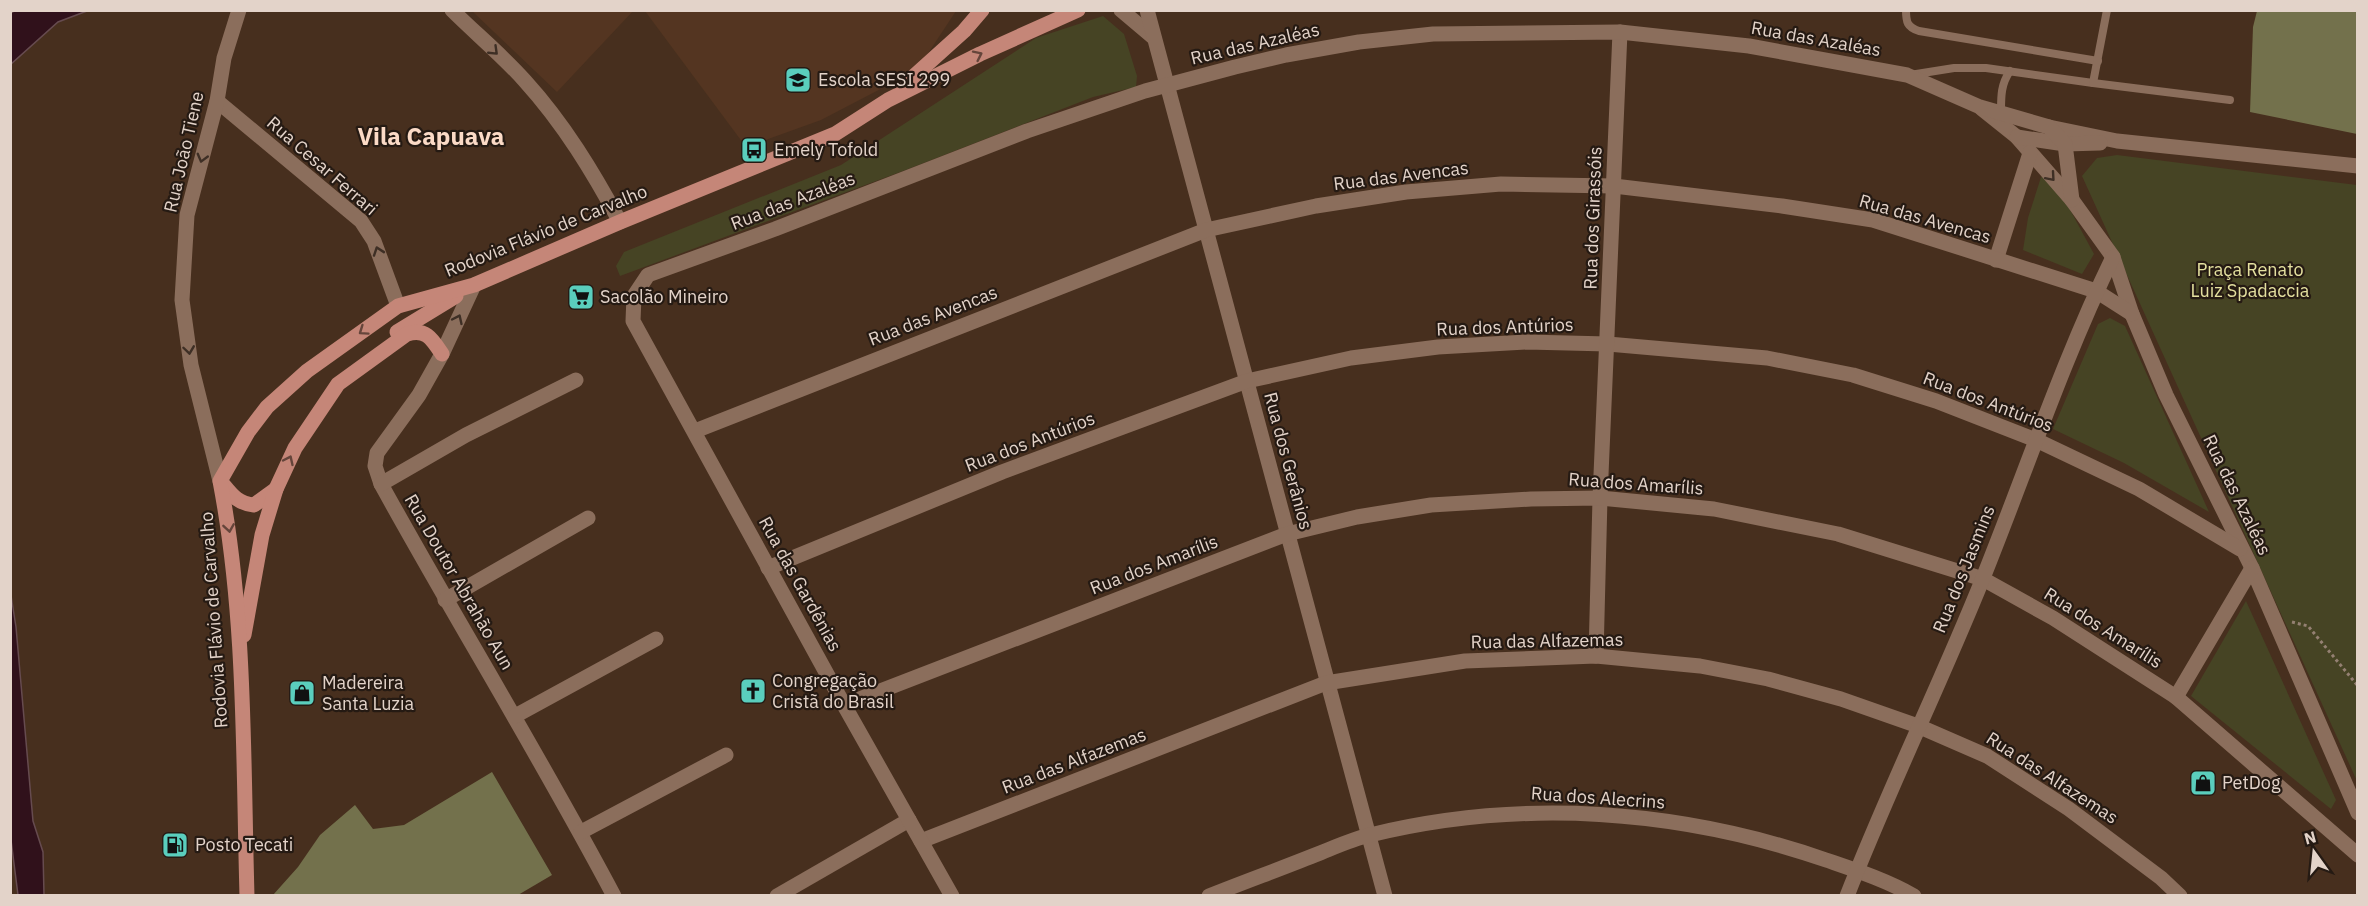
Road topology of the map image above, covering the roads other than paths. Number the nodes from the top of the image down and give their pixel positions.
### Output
1 (239, 10) edge
2 (452, 10) edge
3 (982, 10) edge
4 (1078, 10) edge
5 (1121, 10) edge
6 (1147, 10) edge
7 (1906, 10) edge
8 (2107, 10) edge
9 (1620, 32) junction
10 (1153, 37) junction
11 (2098, 61) junction
12 (2010, 71) junction
13 (1907, 75) junction
14 (2093, 83) junction
15 (1168, 84) junction
16 (888, 100) junction
17 (2230, 100) dead end
18 (217, 101) junction
19 (1980, 107) junction
20 (2001, 111) junction
21 (2049, 127) junction
22 (2017, 137) junction
23 (2117, 141) junction
24 (2065, 144) junction
25 (2030, 153) junction
26 (2358, 166) edge
27 (1614, 186) junction
28 (2072, 201) junction
29 (620, 222) junction
30 (1206, 230) junction
31 (2113, 257) junction
32 (1996, 260) junction
33 (474, 285) junction
34 (2096, 291) junction
35 (398, 306) junction
36 (2132, 314) junction
37 (633, 321) joint
38 (403, 328) junction
39 (1608, 344) junction
40 (442, 354) junction
41 (576, 380) dead end
42 (1247, 381) junction
43 (338, 384) junction
44 (694, 431) junction
45 (2036, 440) junction
46 (220, 481) junction
47 (381, 484) junction
48 (276, 489) junction
49 (1600, 498) junction
50 (588, 518) dead end
51 (1287, 534) junction
52 (2240, 549) junction
53 (768, 568) junction
54 (2252, 568) junction
55 (1983, 579) junction
56 (445, 600) junction
57 (656, 639) dead end
58 (1596, 656) junction
59 (240, 659) junction
60 (1326, 683) junction
61 (2176, 697) junction
62 (844, 705) junction
63 (515, 716) junction
64 (1918, 726) junction
65 (726, 755) dead end
66 (2358, 813) edge
67 (909, 820) junction
68 (581, 832) junction
69 (1368, 835) junction
70 (921, 841) junction
71 (2358, 855) edge
72 (1856, 871) junction
73 (247, 896) edge
74 (614, 896) edge
75 (777, 896) edge
76 (952, 896) edge
77 (1209, 896) edge
78 (1385, 896) edge
79 (1847, 896) edge
80 (1914, 896) edge
81 (2180, 896) edge

1 - 18 street, Rua João Tiene
2 -> 29 street
3 - 16 main road, Rodovia Flávio de Carvalho
16 -> 4 main road, Rodovia Flávio de Carvalho
5 - 10 street
6 - 10 street, Rua dos Gerânios
7 - 11 lane
8 - 11 lane
9 - 13 street, Rua das Azaléas
9 - 15 street, Rua das Azaléas
9 - 27 street, Rua dos Girassóis
10 - 15 street, Rua dos Gerânios
11 - 14 lane
12 - 13 lane
12 - 14 lane
12 - 20 lane
13 - 19 street, Rua das Azaléas
14 - 17 lane
15 - 30 street, Rua dos Gerânios
15 - 37 street, Rua das Azaléas
16 - 29 main road, Rodovia Flávio de Carvalho
35 -> 18 street, Rua Cesar Ferrari
18 -> 46 street, Rua João Tiene
19 - 20 street, Rua das Azaléas
19 - 22 street, Rua das Azaléas
20 - 21 street, Rua das Azaléas
21 - 23 street
21 - 24 street, Rua das Azaléas
22 - 24 street
22 - 25 street, Rua das Azaléas
23 - 24 street
23 - 26 street
24 - 28 street, Rua das Azaléas
25 -> 28 street, Rua das Azaléas
25 - 32 street
27 - 30 street, Rua das Avencas
27 - 32 street, Rua das Avencas
27 - 39 street, Rua dos Girassóis
28 - 31 street, Rua das Azaléas
29 - 33 main road, Rodovia Flávio de Carvalho
30 - 42 street, Rua dos Gerânios
30 - 44 street, Rua das Avencas
31 - 34 street, Rua dos Jasmins
31 - 36 street, Rua das Azaléas
32 - 34 street, Rua das Avencas
33 - 35 main road, Rodovia Flávio de Carvalho
33 - 38 main road
40 -> 33 street, Rua Doutor Abrahão Aun
34 - 36 street, Rua das Avencas
34 - 45 street, Rua dos Jasmins
35 - 38 main road
35 -> 46 main road, Rodovia Flávio de Carvalho
36 - 52 street, Rua das Azaléas
37 - 44 street, Rua das Gardênias
38 - 43 main road
39 - 42 street, Rua dos Antúrios
39 - 45 street, Rua dos Antúrios
39 - 49 street, Rua dos Girassóis
40 - 43 main road
40 - 47 street, Rua Doutor Abrahão Aun
41 - 47 street
42 - 51 street, Rua dos Gerânios
42 - 53 street, Rua dos Antúrios
48 -> 43 main road
44 - 53 street, Rua das Gardênias
45 - 52 street, Rua dos Antúrios
45 - 55 street, Rua dos Jasmins
46 - 48 main road
46 -> 59 main road, Rodovia Flávio de Carvalho
47 - 56 street, Rua Doutor Abrahão Aun
48 - 59 main road
49 - 51 street, Rua dos Amarílis
49 - 55 street, Rua dos Amarílis
49 - 58 street, Rua dos Girassóis
50 - 56 street
51 - 60 street, Rua dos Gerânios
51 - 62 street, Rua dos Amarílis
52 - 54 street, Rua das Azaléas
53 - 62 street, Rua das Gardênias
54 - 61 street
54 - 66 street, Rua das Azaléas
55 - 61 street, Rua dos Amarílis
55 - 64 street, Rua dos Jasmins
56 - 63 street, Rua Doutor Abrahão Aun
57 - 63 street
58 - 60 street, Rua das Alfazemas
58 - 64 street, Rua das Alfazemas
59 - 73 main road, Rodovia Flávio de Carvalho
60 - 69 street, Rua dos Gerânios
60 - 70 street, Rua das Alfazemas
61 - 71 street, Rua dos Amarílis
62 - 67 street, Rua das Gardênias
63 - 68 street, Rua Doutor Abrahão Aun
64 - 72 street, Rua dos Jasmins
64 - 81 street, Rua das Alfazemas
65 - 68 street
67 - 70 street, Rua das Gardênias
67 - 75 street
68 - 74 street, Rua Doutor Abrahão Aun
69 - 72 street, Rua dos Alecrins
69 - 77 street, Rua dos Alecrins
69 - 78 street, Rua dos Gerânios
70 - 76 street, Rua das Gardênias
72 - 79 street, Rua dos Jasmins
72 - 80 street, Rua dos Alecrins

